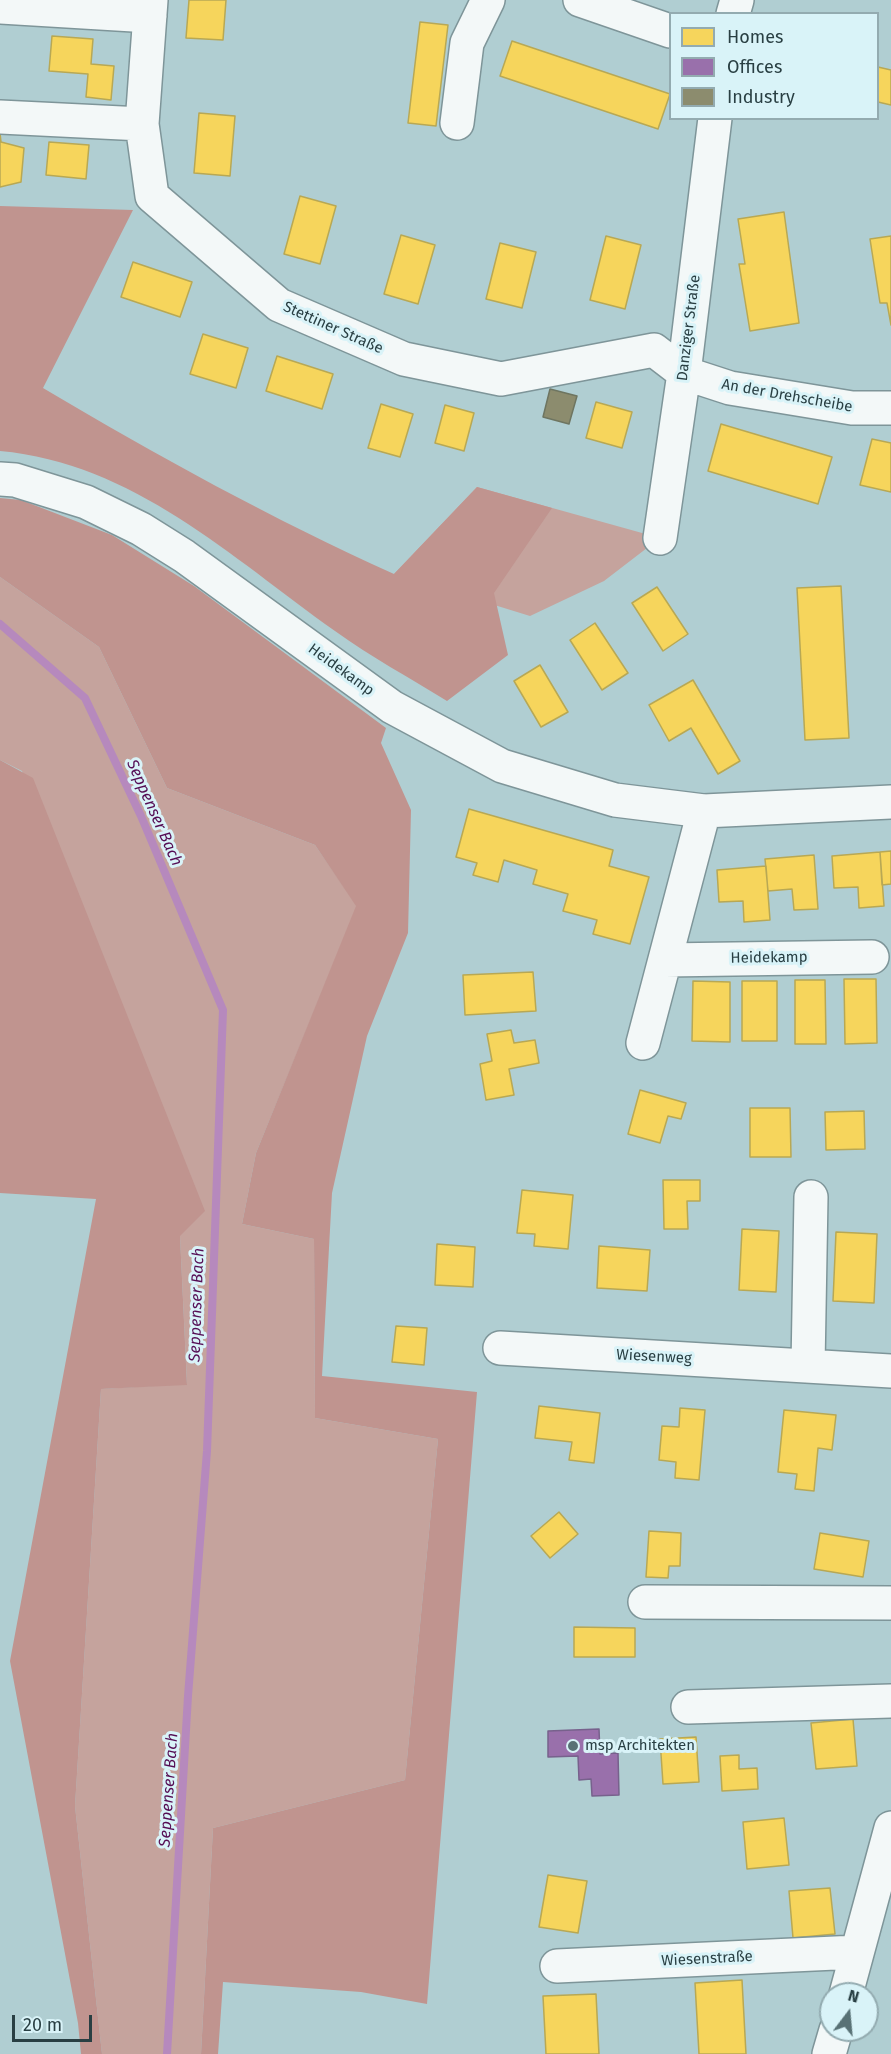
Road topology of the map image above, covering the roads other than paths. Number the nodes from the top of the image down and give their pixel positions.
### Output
1 (488, 0) edge
2 (580, 0) edge
3 (0, 8) edge
4 (150, 8) edge
5 (669, 31) edge
6 (0, 117) edge
7 (715, 120) edge
8 (457, 123) dead end
9 (142, 124) junction
10 (684, 373) junction
11 (891, 408) edge
12 (0, 479) edge
13 (660, 538) dead end
14 (891, 802) edge
15 (704, 811) junction
16 (872, 957) dead end
17 (665, 960) junction
18 (643, 1043) dead end
19 (811, 1197) dead end
20 (500, 1348) dead end
21 (808, 1366) junction
22 (891, 1371) edge
23 (645, 1602) dead end
24 (891, 1603) edge
25 (891, 1701) edge
26 (688, 1707) dead end
27 (891, 1828) edge
28 (880, 1911) edge
29 (857, 1952) junction
30 (557, 1966) dead end
31 (849, 1982) edge

1 - 8 street
2 - 5 street
3 - 4 street, Stettiner Straße
4 - 9 street, Stettiner Straße
6 - 9 street
7 - 10 street, Danziger Straße
9 - 10 street, Stettiner Straße
10 - 11 street, An der Drehscheibe
10 - 13 street, Danziger Straße
12 - 15 street, Heidekamp
14 - 15 street, Heidekamp
15 - 17 street
16 - 17 street, Heidekamp
17 - 18 street
19 - 21 street
20 - 21 street, Wiesenweg
21 - 22 street, Wiesenweg
23 - 24 street
25 - 26 street
27 - 28 street
28 - 29 street
29 - 30 street, Wiesenstraße
29 - 31 street

